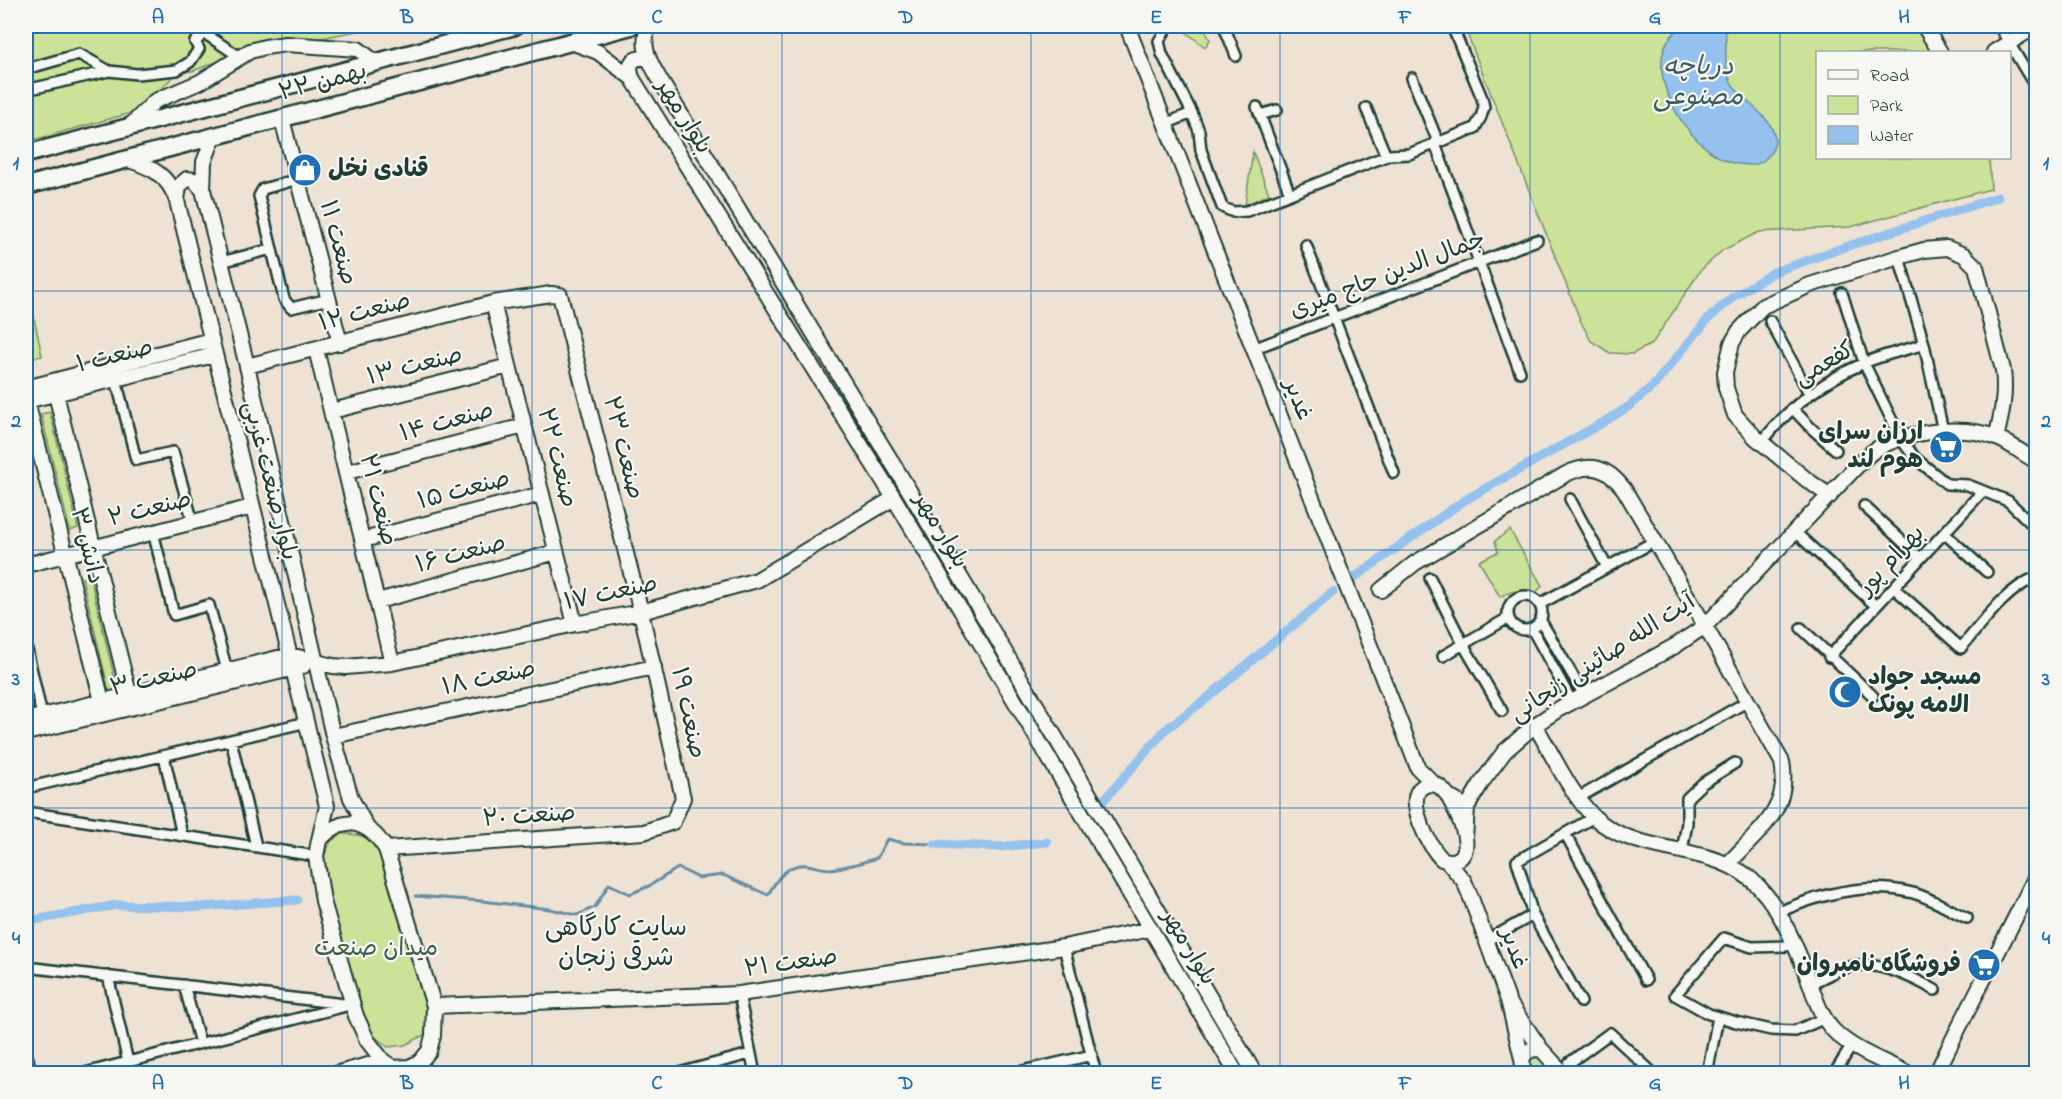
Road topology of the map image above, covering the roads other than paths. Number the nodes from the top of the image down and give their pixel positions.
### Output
1 (514, 26) edge
2 (632, 26) edge
3 (649, 26) edge
4 (1126, 26) edge
5 (1168, 26) edge
6 (1224, 26) edge
7 (1452, 26) edge
8 (1924, 26) edge
9 (1999, 26) edge
10 (2037, 26) edge
11 (204, 29) edge
12 (571, 42) junction
13 (2010, 43) junction
14 (1939, 51) edge
15 (1996, 51) edge
16 (1236, 56) dead end
17 (240, 57) junction
18 (648, 58) junction
19 (375, 62) junction
20 (26, 69) edge
21 (109, 71) junction
22 (632, 78) junction
23 (1412, 78) dead end
24 (2037, 88) edge
25 (26, 90) edge
26 (1366, 108) dead end
27 (1277, 110) dead end
28 (1192, 113) junction
29 (282, 119) junction
30 (1165, 124) junction
31 (129, 127) junction
32 (214, 136) junction
33 (1438, 146) junction
34 (26, 154) edge
35 (1386, 156) junction
36 (126, 159) junction
37 (297, 179) junction
38 (26, 186) edge
39 (203, 190) junction
40 (1290, 194) junction
41 (177, 201) junction
42 (1537, 240) dead end
43 (1306, 244) dead end
44 (272, 249) junction
45 (1899, 257) junction
46 (221, 262) junction
47 (1479, 262) junction
48 (1842, 293) dead end
49 (560, 295) joint
50 (329, 299) junction
51 (493, 303) junction
52 (1334, 318) junction
53 (1770, 321) dead end
54 (211, 340) junction
55 (340, 343) junction
56 (1924, 344) junction
57 (316, 349) junction
58 (1253, 349) junction
59 (214, 355) junction
60 (1864, 363) junction
61 (247, 366) junction
62 (509, 366) junction
63 (1520, 372) dead end
64 (116, 379) junction
65 (1809, 393) junction
66 (56, 394) junction
67 (26, 397) edge
68 (1791, 408) junction
69 (332, 411) junction
70 (524, 426) junction
71 (1943, 431) junction
72 (1996, 438) junction
73 (1901, 439) junction
74 (1762, 442) junction
75 (1836, 450) dead end
76 (2037, 461) edge
77 (346, 472) junction
78 (1394, 473) dead end
79 (1982, 492) junction
80 (542, 494) junction
81 (1830, 495) junction
82 (894, 498) junction
83 (1570, 499) dead end
84 (1864, 506) dead end
85 (252, 507) junction
86 (192, 522) junction
87 (2037, 528) edge
88 (153, 532) junction
89 (1795, 532) junction
90 (1944, 533) junction
91 (363, 540) junction
92 (1646, 546) dead end
93 (93, 548) junction
94 (556, 552) junction
95 (65, 555) junction
96 (1920, 558) junction
97 (26, 565) edge
98 (1607, 567) junction
99 (1987, 572) dead end
100 (2037, 577) edge
101 (1430, 578) dead end
102 (1894, 588) junction
103 (1381, 590) dead end
104 (378, 601) junction
105 (1540, 604) junction
106 (1876, 606) junction
107 (641, 612) junction
108 (1508, 618) junction
109 (1541, 621) junction
110 (575, 624) junction
111 (1705, 626) junction
112 (1801, 628) dead end
113 (1532, 629) junction
114 (1463, 644) junction
115 (26, 645) edge
116 (290, 655) junction
117 (1443, 656) dead end
118 (1829, 657) junction
119 (316, 662) junction
120 (392, 663) junction
121 (654, 667) junction
122 (227, 670) junction
123 (294, 670) junction
124 (129, 694) junction
125 (1873, 696) dead end
126 (1578, 699) junction
127 (102, 701) junction
128 (1748, 701) junction
129 (1502, 711) dead end
130 (42, 716) junction
131 (26, 720) edge
132 (306, 722) junction
133 (1535, 725) junction
134 (26, 733) edge
135 (333, 736) junction
136 (231, 740) junction
137 (164, 756) junction
138 (1735, 763) dead end
139 (1418, 768) junction
140 (1083, 782) junction
141 (1435, 784) junction
142 (26, 788) edge
143 (1068, 790) junction
144 (1419, 790) junction
145 (1448, 796) junction
146 (1578, 798) junction
147 (1467, 807) junction
148 (26, 812) edge
149 (1594, 817) junction
150 (673, 822) joint
151 (366, 826) junction
152 (182, 835) junction
153 (1566, 835) junction
154 (1465, 839) junction
155 (319, 840) junction
156 (256, 846) junction
157 (386, 849) junction
158 (1682, 851) junction
159 (1463, 855) junction
160 (316, 856) junction
161 (1447, 861) junction
162 (1728, 864) junction
163 (2037, 876) edge
164 (1464, 881) junction
165 (1779, 912) junction
166 (1533, 915) junction
167 (1967, 918) dead end
168 (1150, 929) junction
169 (1486, 941) junction
170 (1787, 946) dead end
171 (1064, 947) junction
172 (26, 967) edge
173 (108, 976) junction
174 (1646, 980) dead end
175 (1810, 984) junction
176 (184, 985) junction
177 (1935, 990) dead end
178 (739, 994) junction
179 (1508, 1000) junction
180 (1581, 1002) dead end
181 (353, 1005) junction
182 (434, 1006) junction
183 (1718, 1017) junction
184 (1825, 1018) junction
185 (200, 1043) junction
186 (1852, 1045) junction
187 (1541, 1048) junction
188 (750, 1054) junction
189 (1092, 1055) junction
190 (26, 1059) edge
191 (128, 1062) junction
192 (1523, 1066) edge
193 (391, 1068) edge
194 (422, 1068) edge
195 (1567, 1068) edge
196 (688, 1072) edge
197 (1027, 1072) edge
198 (29, 1074) edge
199 (81, 1074) edge
200 (335, 1074) edge
201 (675, 1074) edge
202 (755, 1074) edge
203 (1010, 1074) edge
204 (1096, 1074) edge
205 (1237, 1074) edge
206 (1256, 1074) edge
207 (1654, 1074) edge
208 (1707, 1074) edge
209 (1834, 1074) edge
210 (1909, 1074) edge
211 (1936, 1074) edge

1 - 19 highway, ۲۲ بهمن
2 - 12 highway, ۲۲ بهمن
3 - 18 street, بلوار مهر
4 - 30 street, غدیر
5 - 28 street
6 - 16 street
7 - 33 street
8 - 14 street
9 - 13 street
10 - 13 street
11 - 17 street
11 - 21 street
12 - 22 street, بلوار مهر
12 - 29 highway, ۲۲ بهمن
13 - 15 street
13 - 24 street
17 - 19 street
17 - 31 street
18 - 22 street
18 - 140 street, بلوار مهر
19 - 31 highway, ۲۲ بهمن
20 - 21 street
21 - 25 street
22 - 82 street, بلوار مهر
23 - 33 street
26 - 35 street
27 - 40 street
28 - 30 street
28 - 40 street
29 - 32 highway, ۲۲ بهمن
29 - 37 street, صنعت ۱۱
30 - 58 street, غدیر
31 - 34 highway, ۲۲ بهمن
32 - 36 highway, ۲۲ بهمن
32 - 39 street, بلوار صنعت غربی
33 - 35 street
33 - 47 street
35 - 40 street
36 - 38 highway, ۲۲ بهمن
36 - 41 street, بلوار صنعت غربی
37 - 44 street
37 - 50 street, صنعت ۱۱
39 - 41 street
39 - 46 street, بلوار صنعت غربی
41 - 54 street, بلوار صنعت غربی
42 - 47 street, جمال الدین حاج میری
43 - 52 street
44 - 46 street
44 - 50 street
45 - 56 street
45 - 72 street
45 - 74 street
46 - 61 street, بلوار صنعت غربی
47 - 52 street, جمال الدین حاج میری
47 - 63 street
48 - 60 street
49 - 51 street, صنعت ۱۲
49 - 107 street, صنعت ۲۳
50 - 55 street, صنعت ۱۱
51 - 55 street, صنعت ۱۲
51 - 62 street, صنعت ۲۲
52 - 58 street, جمال الدین حاج میری
52 - 78 street
53 - 65 street
54 - 59 street, بلوار صنعت غربی
54 - 67 street, صنعت ۱
55 - 57 street, صنعت ۱۲
56 - 60 street, کفعمی
56 - 71 street
57 - 61 street, صنعت ۱۲
57 - 69 street, صنعت ۲۱
58 - 139 street, غدیر
59 - 64 street, صنعت ۱
59 - 85 street, بلوار صنعت غربی
60 - 65 street, کفعمی
60 - 73 street
61 - 119 street, بلوار صنعت غربی
62 - 69 street, صنعت ۱۳
62 - 70 street, صنعت ۲۲
64 - 66 street, صنعت ۱
64 - 86 street
65 - 68 street, کفعمی
66 - 67 street, صنعت ۱
66 - 93 street, دانش ۳
67 - 95 street, دانش ۳
68 - 74 street, کفعمی
68 - 75 street
69 - 77 street, صنعت ۲۱
70 - 77 street, صنعت ۱۴
70 - 80 street, صنعت ۲۲
71 - 72 street, آیت الله صائینی زنجانی
71 - 73 street, آیت الله صائینی زنجانی
72 - 76 street, آیت الله صائینی زنجانی
73 - 79 street
73 - 81 street, آیت الله صائینی زنجانی
74 - 81 street
77 - 91 street, صنعت ۲۱
79 - 87 street
79 - 90 street, بهرام پور
80 - 91 street, صنعت ۱۵
80 - 94 street, صنعت ۲۲
81 - 89 street, آیت الله صائینی زنجانی
82 - 107 street, صنعت ۱۷
82 - 143 street, بلوار مهر
83 - 98 street
84 - 96 street
85 - 86 street, صنعت ۲
85 - 116 street, بلوار صنعت غربی
86 - 88 street, صنعت ۲
88 - 93 street, صنعت ۲
88 - 122 street
89 - 106 street
89 - 111 street, آیت الله صائینی زنجانی
90 - 96 street, بهرام پور
90 - 99 street
91 - 104 street, صنعت ۲۱
92 - 98 street
93 - 95 street, صنعت ۲
93 - 124 street, دانش ۳
94 - 104 street, صنعت ۱۶
94 - 110 street, صنعت ۲۲
95 - 97 street, صنعت ۲
95 - 127 street, دانش ۳
96 - 102 street, بهرام پور
98 - 105 street
100 - 102 street
101 - 114 street
102 - 106 street, بهرام پور
103 - 111 street
104 - 120 street, صنعت ۲۱
105 - 108 street
105 - 109 street
106 - 118 street, بهرام پور
107 - 110 street, صنعت ۱۷
107 - 121 street, صنعت ۱۹
108 - 113 street
108 - 114 street
109 - 113 street
109 - 126 street
110 - 120 street, صنعت ۱۷
111 - 126 street, آیت الله صائینی زنجانی
111 - 128 street
112 - 118 street
113 - 126 street
114 - 117 street
114 - 129 street
115 - 130 street
116 - 119 street, صنعت ۱۷
116 - 122 street, صنعت ۳
116 - 123 street, بلوار صنعت غربی
118 - 125 street
119 - 120 street, صنعت ۱۷
119 - 123 street, صنعت ۳
119 - 135 street, بلوار صنعت غربی
121 - 135 street, صنعت ۱۸
121 - 150 street, صنعت ۱۹
122 - 124 street, صنعت ۳
123 - 132 street, بلوار صنعت غربی
123 - 134 street, صنعت ۳
124 - 127 street, صنعت ۳
126 - 133 street, آیت الله صائینی زنجانی
127 - 130 street, صنعت ۳
128 - 146 street
128 - 162 street
130 - 131 street, صنعت ۳
132 - 136 street
132 - 155 street, بلوار صنعت غربی
133 - 146 street
133 - 147 street, آیت الله صائینی زنجانی
135 - 151 street, بلوار صنعت غربی
136 - 137 street
136 - 156 street
137 - 142 street
137 - 152 street
138 - 158 street
139 - 141 street, غدیر
139 - 144 street, غدیر
140 - 143 street
140 - 206 street, بلوار مهر
141 - 144 street
141 - 145 street, غدیر
143 - 168 street, بلوار مهر
144 - 161 street, غدیر
145 - 147 street
145 - 154 street
146 - 149 street
147 - 154 street, آیت الله صائینی زنجانی
148 - 152 street
149 - 153 street
149 - 158 street
150 - 157 street, صنعت ۲۰
151 - 155 street
151 - 157 street
152 - 156 street
153 - 166 street
153 - 174 street
154 - 159 street, آیت الله صائینی زنجانی
155 - 160 street
156 - 160 street
157 - 182 street
158 - 162 street
159 - 161 street
159 - 164 street, آیت الله صائینی زنجانی
160 - 181 street
161 - 164 street, غدیر
162 - 165 street
163 - 211 street
164 - 169 street, غدیر
165 - 167 street
165 - 175 street
166 - 169 street
166 - 180 street
168 - 171 street, صنعت ۲۱
168 - 205 street, بلوار مهر
169 - 179 street, غدیر
170 - 183 street
171 - 178 street, صنعت ۲۱
171 - 189 street
172 - 173 street
173 - 176 street
173 - 191 street
175 - 177 street
175 - 184 street
176 - 181 street
176 - 185 street
178 - 182 street, صنعت ۲۱
178 - 188 street
179 - 187 street
179 - 192 street, غدیر
181 - 185 street
181 - 193 street
182 - 194 street
183 - 184 street
183 - 208 street
184 - 186 street
185 - 191 street
186 - 209 street
186 - 210 street
187 - 192 street
187 - 195 street
188 - 196 street
188 - 202 street
189 - 197 street
189 - 204 street
190 - 198 street
191 - 199 street
193 - 194 street
193 - 200 street
195 - 207 street
196 - 201 street
197 - 203 street

